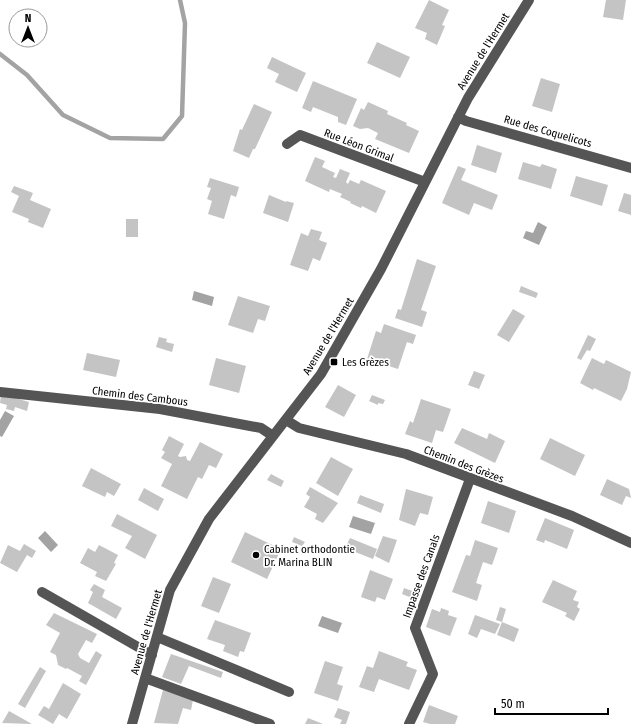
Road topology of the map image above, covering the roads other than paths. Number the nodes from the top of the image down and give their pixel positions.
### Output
1 (529, 0) edge
2 (458, 117) junction
3 (287, 144) dead end
4 (631, 168) edge
5 (424, 182) junction
6 (0, 392) edge
7 (286, 420) junction
8 (273, 436) junction
9 (470, 479) junction
10 (631, 543) edge
11 (42, 592) dead end
12 (157, 637) junction
13 (152, 655) junction
14 (145, 678) junction
15 (289, 692) dead end
16 (132, 724) edge
17 (270, 724) edge
18 (409, 724) edge

1 - 2 street, Avenue de l'Hermet
2 - 4 street, Rue des Coquelicots
2 - 5 street, Avenue de l'Hermet
3 - 5 street, Rue Léon Grimal
5 - 7 street, Avenue de l'Hermet
6 - 8 street, Chemin des Cambous
7 - 8 street, Avenue de l'Hermet
7 - 9 street, Chemin des Grèzes
8 - 12 street, Avenue de l'Hermet
9 - 10 street, Chemin des Grèzes
9 - 18 street, Impasse des Canals
11 - 13 street
12 - 13 street, Avenue de l'Hermet
12 - 15 street
13 - 14 street, Avenue de l'Hermet
14 - 16 street, Avenue de l'Hermet
14 - 17 street

